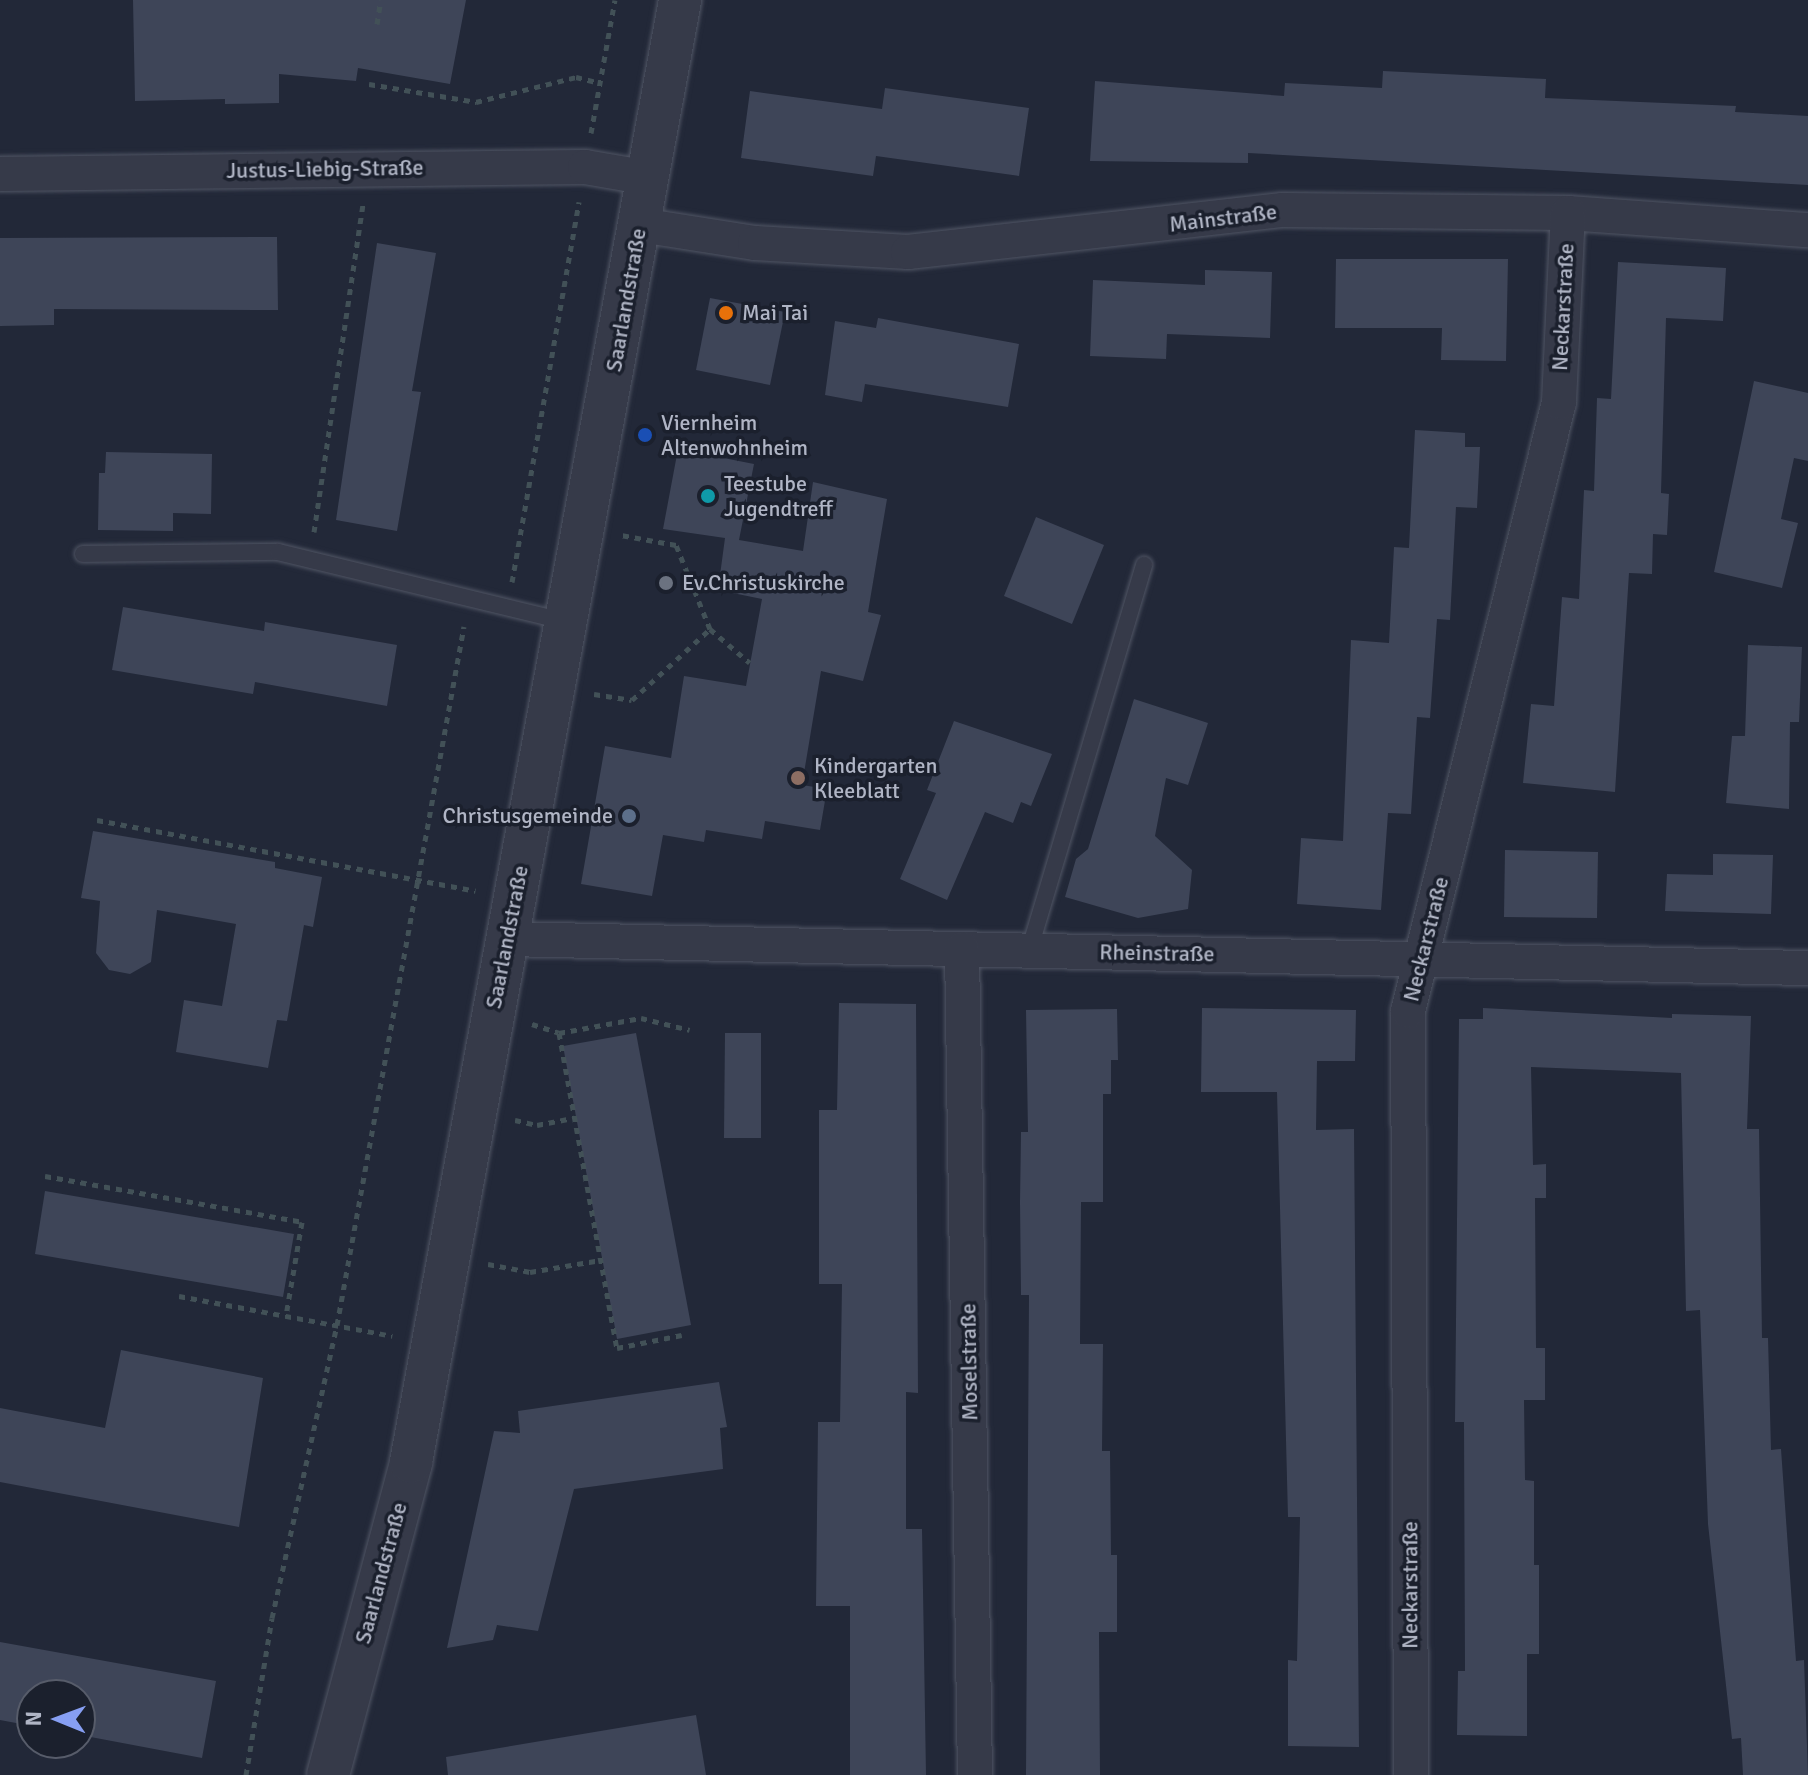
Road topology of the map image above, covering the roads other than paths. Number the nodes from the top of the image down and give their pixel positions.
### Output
1 (680, 0) edge
2 (0, 174) edge
3 (649, 178) junction
4 (1568, 213) junction
5 (640, 225) junction
6 (1808, 230) edge
7 (83, 554) dead end
8 (1144, 565) dead end
9 (565, 621) junction
10 (511, 919) junction
11 (962, 949) junction
12 (1029, 951) junction
13 (1421, 959) junction
14 (1808, 968) edge
15 (328, 1775) edge
16 (975, 1775) edge
17 (1411, 1775) edge

1 - 3 street, Saarlandstraße
2 - 3 street, Justus-Liebig-Straße
3 - 5 street, Saarlandstraße
4 - 5 street, Mainstraße
4 - 6 street, Mainstraße
4 - 13 street, Neckarstraße
5 - 9 street, Saarlandstraße
7 - 9 lane
8 - 12 lane
9 - 10 street, Saarlandstraße
10 - 11 street, Rheinstraße
10 - 15 street, Saarlandstraße
11 - 12 street, Rheinstraße
11 - 16 street, Moselstraße
12 - 13 street, Rheinstraße
13 - 14 street, Rheinstraße
13 - 17 street, Neckarstraße

